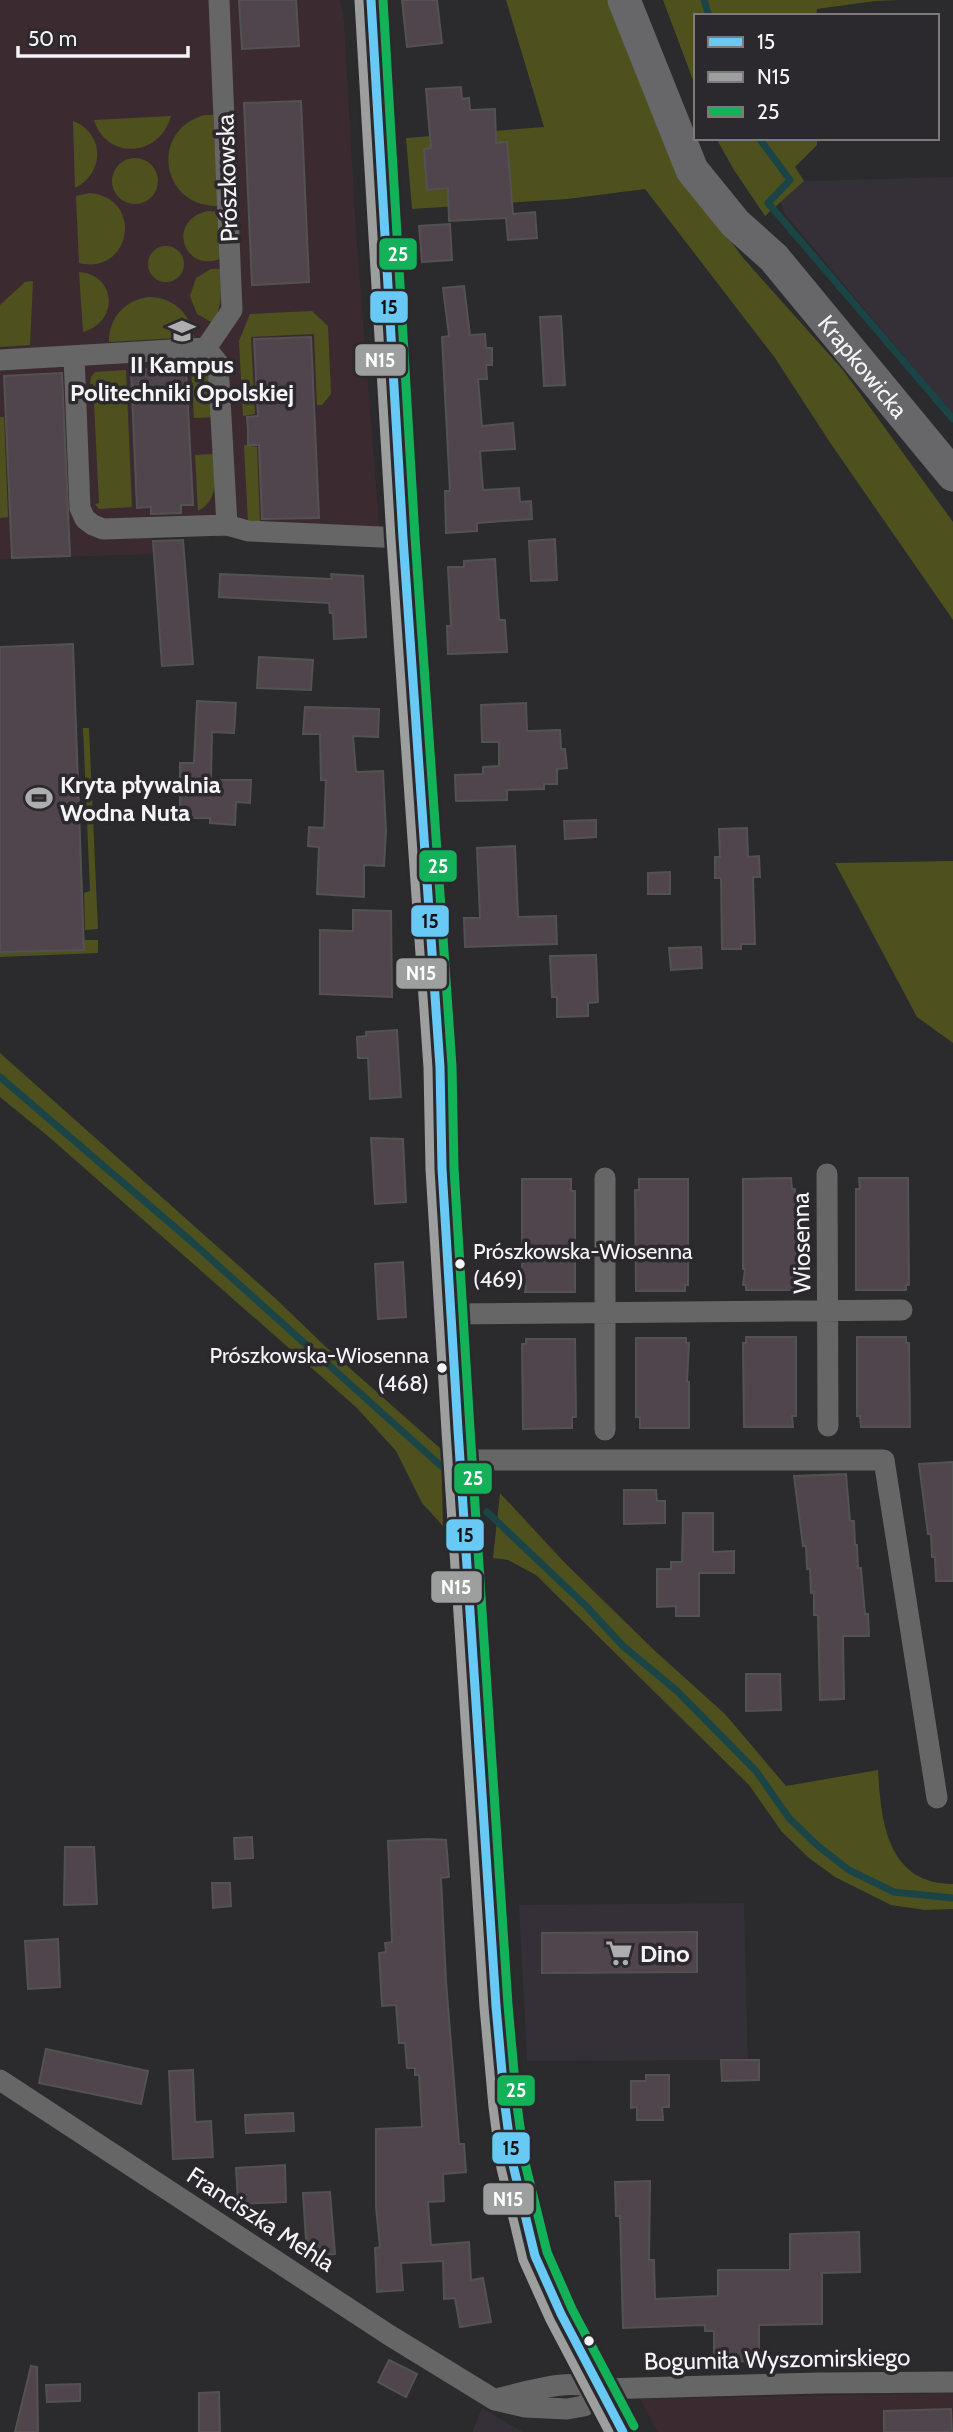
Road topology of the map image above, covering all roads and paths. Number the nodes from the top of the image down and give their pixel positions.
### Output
1 (219, 0) edge
2 (371, 0) edge
3 (624, 0) edge
4 (648, 0) edge
5 (694, 118) edge
6 (703, 140) edge
7 (774, 258) junction
8 (206, 348) junction
9 (74, 356) junction
10 (0, 360) edge
11 (953, 475) edge
12 (227, 525) junction
13 (403, 538) junction
14 (827, 1174) dead end
15 (605, 1178) dead end
16 (828, 1310) junction
17 (902, 1310) dead end
18 (606, 1312) junction
19 (452, 1314) junction
20 (828, 1426) dead end
21 (606, 1430) dead end
22 (460, 1460) junction
23 (937, 1798) dead end
24 (0, 2080) edge
25 (953, 2382) edge
26 (602, 2389) junction
27 (624, 2432) edge

1 - 8 street, Prószkowska
2 - 13 main road
3 - 7 main road, Krapkowicka
4 - 5 main road
6 - 7 main road, Krapkowicka
7 - 11 main road, Krapkowicka
8 - 9 street
8 - 12 street
9 - 10 street
9 - 12 street
12 - 13 street
13 - 19 main road
14 - 16 street, Wiosenna
15 - 18 street
16 - 17 street, Wiosenna
16 - 18 street, Wiosenna
16 - 20 street, Wiosenna
18 - 19 street, Wiosenna
18 - 21 street
19 - 22 main road
22 - 23 street
22 - 26 main road
24 - 26 street, Franciszka Mehla
25 - 26 street, Bogumiła Wyszomirskiego
26 - 27 main road

